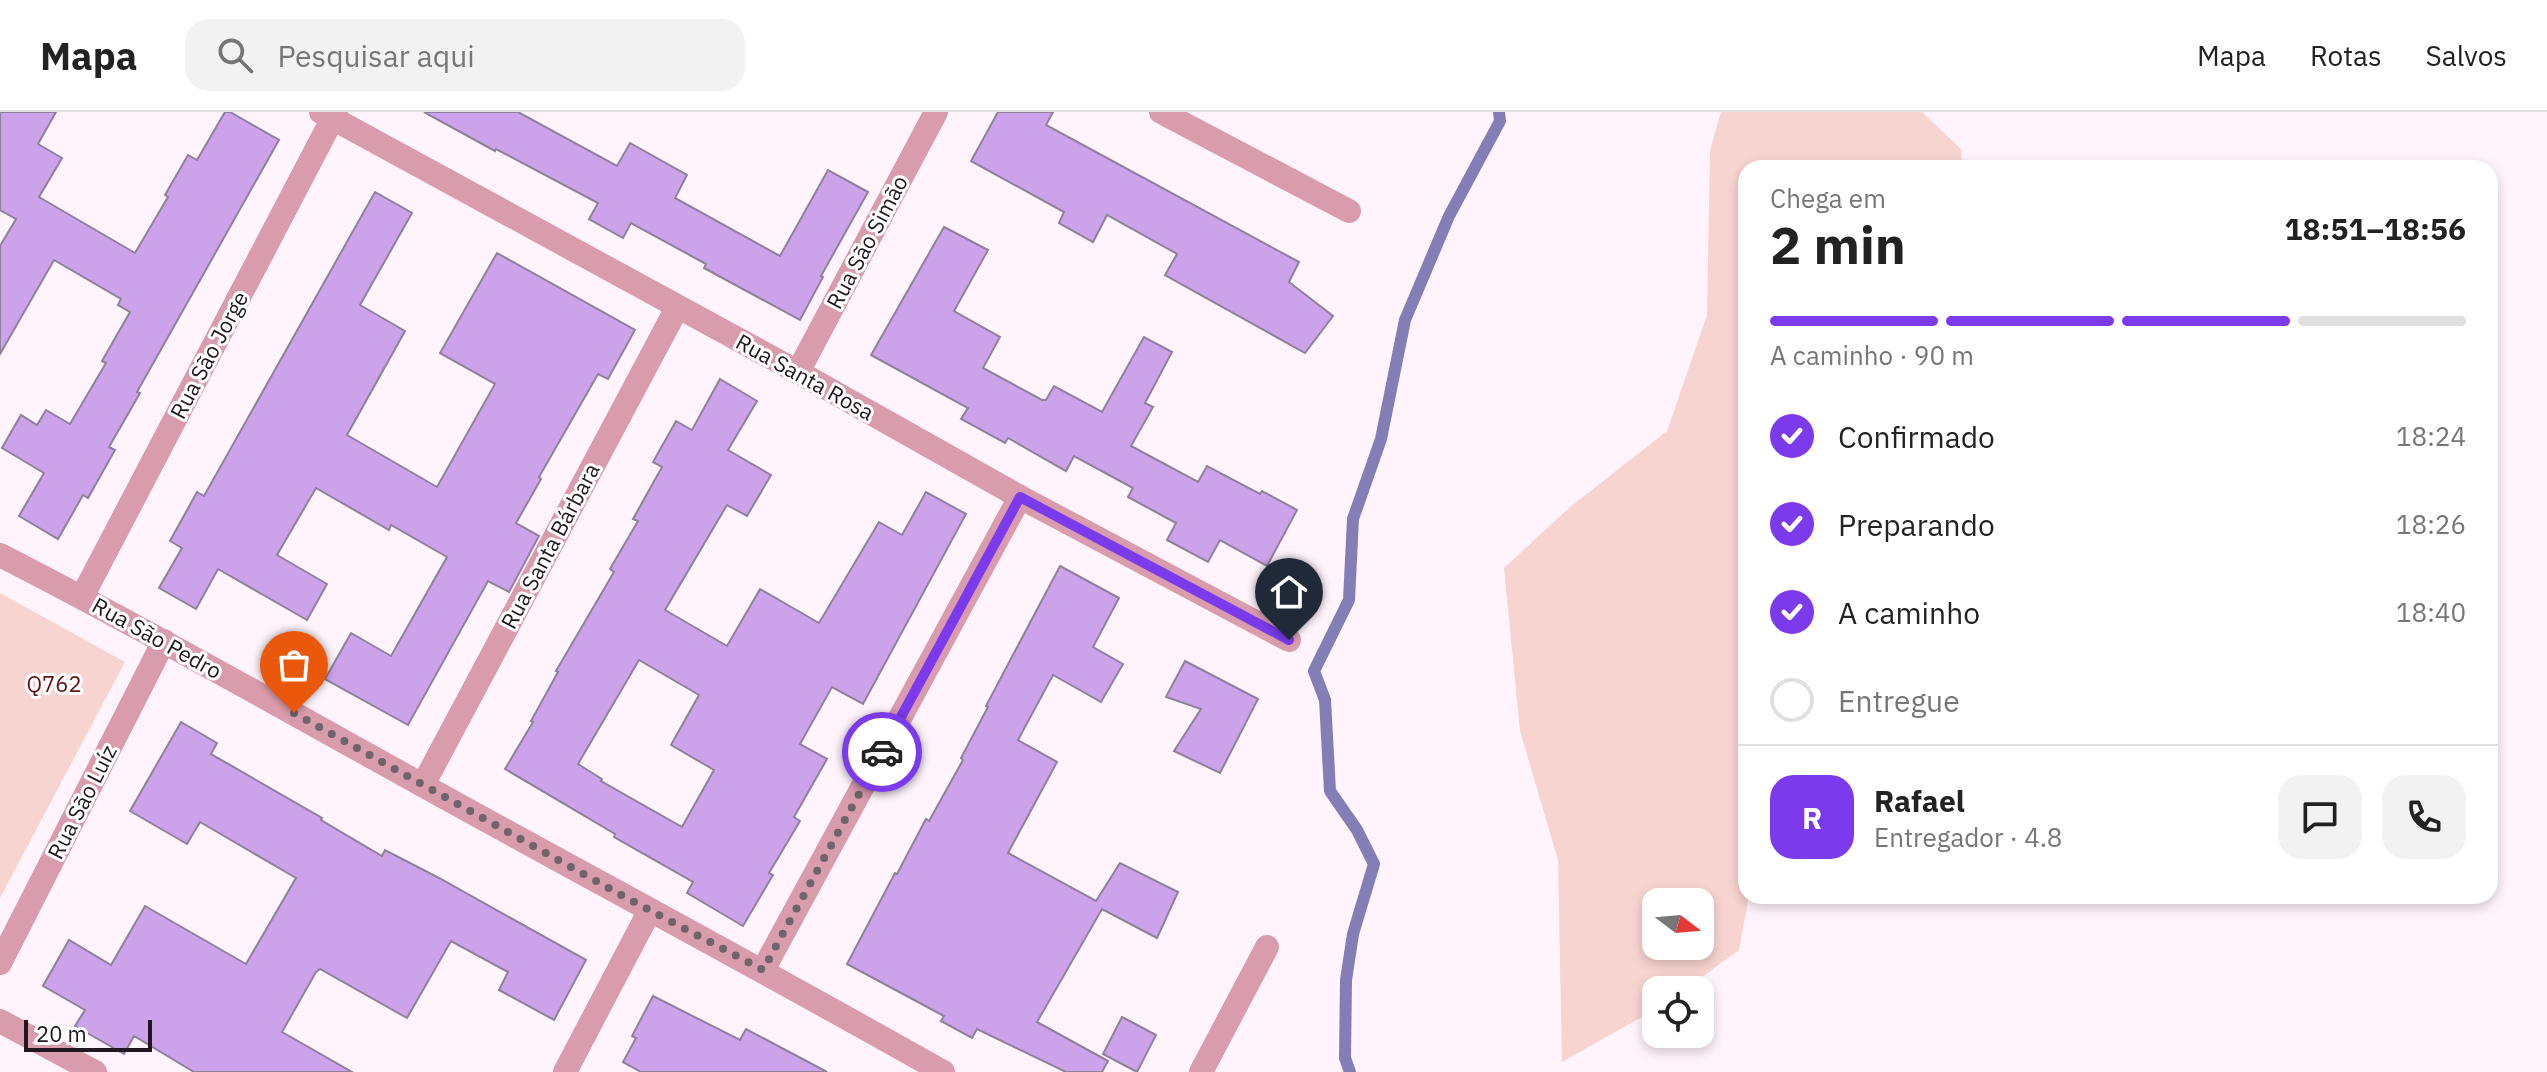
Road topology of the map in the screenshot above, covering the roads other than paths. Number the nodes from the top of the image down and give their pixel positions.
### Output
1 (936, 112) edge
2 (1161, 112) edge
3 (330, 114) edge
4 (1349, 211) dead end
5 (677, 308) junction
6 (798, 372) junction
7 (1020, 497) junction
8 (0, 555) edge
9 (82, 597) junction
10 (1289, 640) dead end
11 (164, 641) junction
12 (423, 785) junction
13 (650, 910) junction
14 (1267, 947) dead end
15 (0, 963) edge
16 (763, 970) junction
17 (0, 1021) edge
18 (95, 1072) edge
19 (565, 1072) edge
20 (943, 1072) edge
21 (1201, 1072) edge

1 - 6 street, Rua São Simão
2 - 4 street
3 - 5 street, Rua Santa Rosa
3 - 9 street, Rua São Jorge
5 - 6 street, Rua Santa Rosa
5 - 12 street, Rua Santa Bárbara
6 - 7 street, Rua Santa Rosa
7 - 10 street, Rua Santa Rosa
7 - 16 street
8 - 9 street, Rua São Pedro
9 - 11 street, Rua São Pedro
11 - 12 street, Rua São Pedro
11 - 15 street, Rua São Luíz
12 - 13 street, Rua São Pedro
13 - 16 street, Rua São Pedro
13 - 19 street
14 - 21 street
16 - 20 street, Rua São Pedro
17 - 18 street

